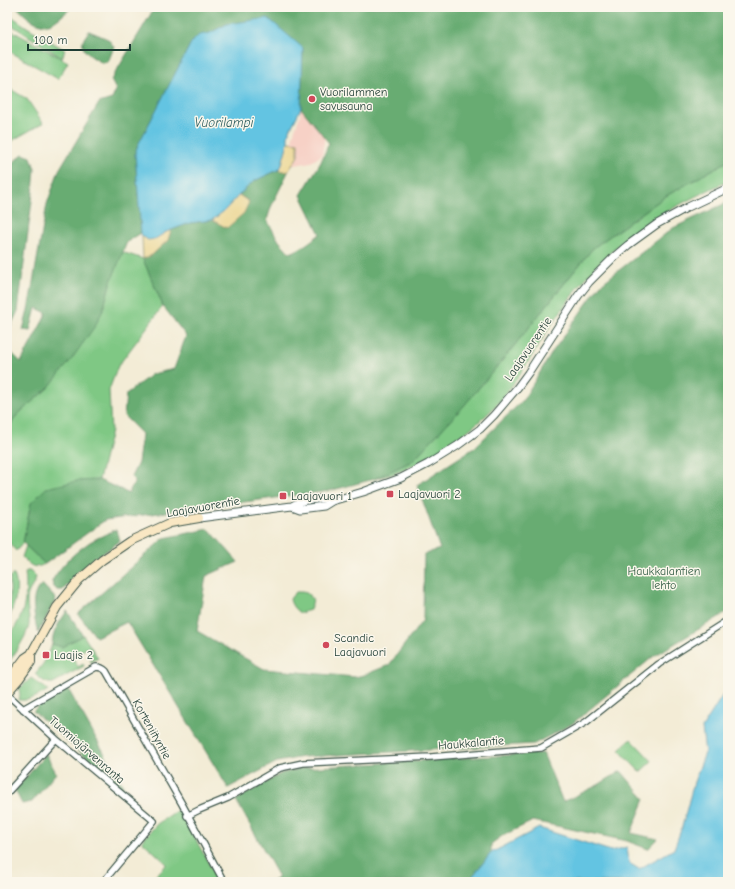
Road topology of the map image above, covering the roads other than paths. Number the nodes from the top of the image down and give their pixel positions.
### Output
1 (728, 188) edge
2 (199, 518) joint
3 (728, 620) edge
4 (31, 654) junction
5 (7, 682) edge
6 (7, 694) edge
7 (23, 709) junction
8 (56, 739) junction
9 (7, 793) edge
10 (188, 816) junction
11 (103, 882) edge
12 (224, 882) edge

1 - 2 street, Laajavuorentie
2 - 4 main road, Laajavuorentie
3 - 10 street, Haukkalantie
4 - 5 main road, Laajavuorentie
4 - 6 main road, Laajavuorentie
6 - 7 street, Tuomiojärvenranta
7 - 8 street, Tuomiojärvenranta
7 - 10 street, Korteniityntie
8 - 9 street
8 - 11 street, Tuomiojärvenranta
10 - 12 street, Korteniityntie

